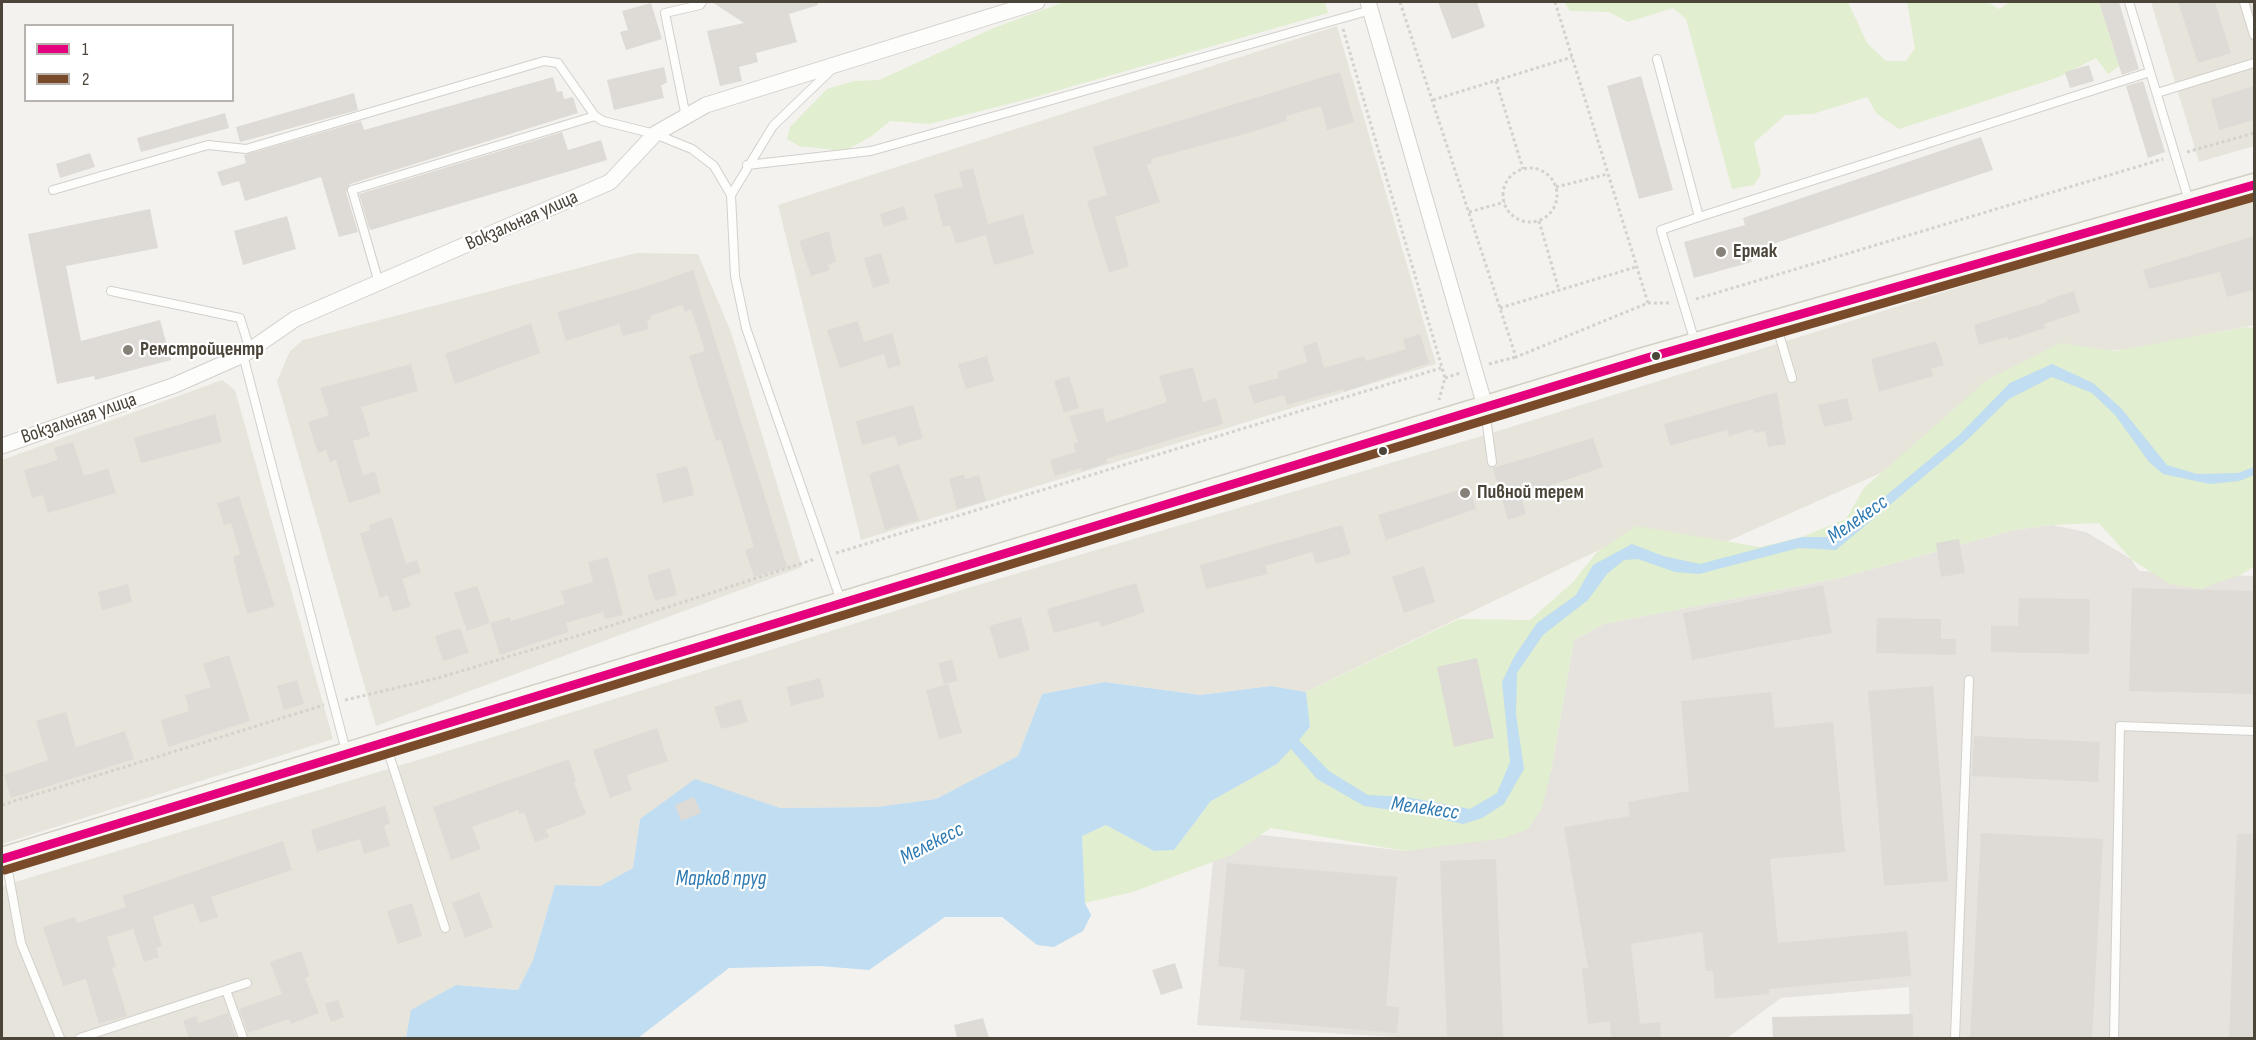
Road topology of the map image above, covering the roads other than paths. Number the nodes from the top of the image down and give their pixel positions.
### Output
1 (702, 2) edge
2 (1037, 2) edge
3 (2129, 2) edge
4 (2244, 2) edge
5 (1370, 6) edge
6 (2254, 35) edge
7 (1657, 59) dead end
8 (2254, 63) edge
9 (834, 67) junction
10 (2150, 72) junction
11 (2157, 93) junction
12 (595, 116) junction
13 (686, 117) junction
14 (655, 134) junction
15 (747, 165) junction
16 (2254, 185) edge
17 (53, 190) dead end
18 (731, 195) junction
19 (2189, 202) junction
20 (1699, 217) junction
21 (379, 283) junction
22 (111, 291) dead end
23 (1775, 320) junction
24 (1695, 343) junction
25 (246, 352) junction
26 (1792, 378) dead end
27 (1485, 406) junction
28 (2, 446) edge
29 (1492, 462) dead end
30 (842, 604) junction
31 (1969, 680) dead end
32 (2254, 731) edge
33 (386, 743) junction
34 (348, 755) junction
35 (4, 858) edge
36 (445, 928) dead end
37 (246, 983) dead end
38 (226, 990) junction
39 (60, 1038) edge
40 (80, 1038) edge
41 (243, 1038) edge
42 (1955, 1038) edge
43 (2114, 1038) edge

1 - 13 lane
2 - 9 street, Вокзальная улица
3 - 10 lane
4 - 6 lane
5 - 15 lane
5 - 27 street
7 - 20 lane
8 - 11 lane
9 - 13 street, Вокзальная улица
9 - 15 lane
10 - 11 lane
10 - 20 lane
11 - 19 lane
12 - 14 lane
12 - 17 lane
12 - 21 lane
13 - 14 street, Вокзальная улица
14 - 18 lane
14 - 21 street, Вокзальная улица
15 - 18 lane
16 - 19 main road
18 - 30 lane
19 - 23 main road
20 - 24 lane
21 - 25 street, Вокзальная улица
22 - 25 lane
23 - 24 main road
23 - 26 lane
24 - 27 main road
25 - 28 street, Вокзальная улица
25 - 34 lane
27 - 29 lane
27 - 30 main road
30 - 33 main road
31 - 42 lane
32 - 43 lane
33 - 34 main road
33 - 36 lane
34 - 35 main road
35 - 39 lane
37 - 38 lane
38 - 40 lane
38 - 41 lane

